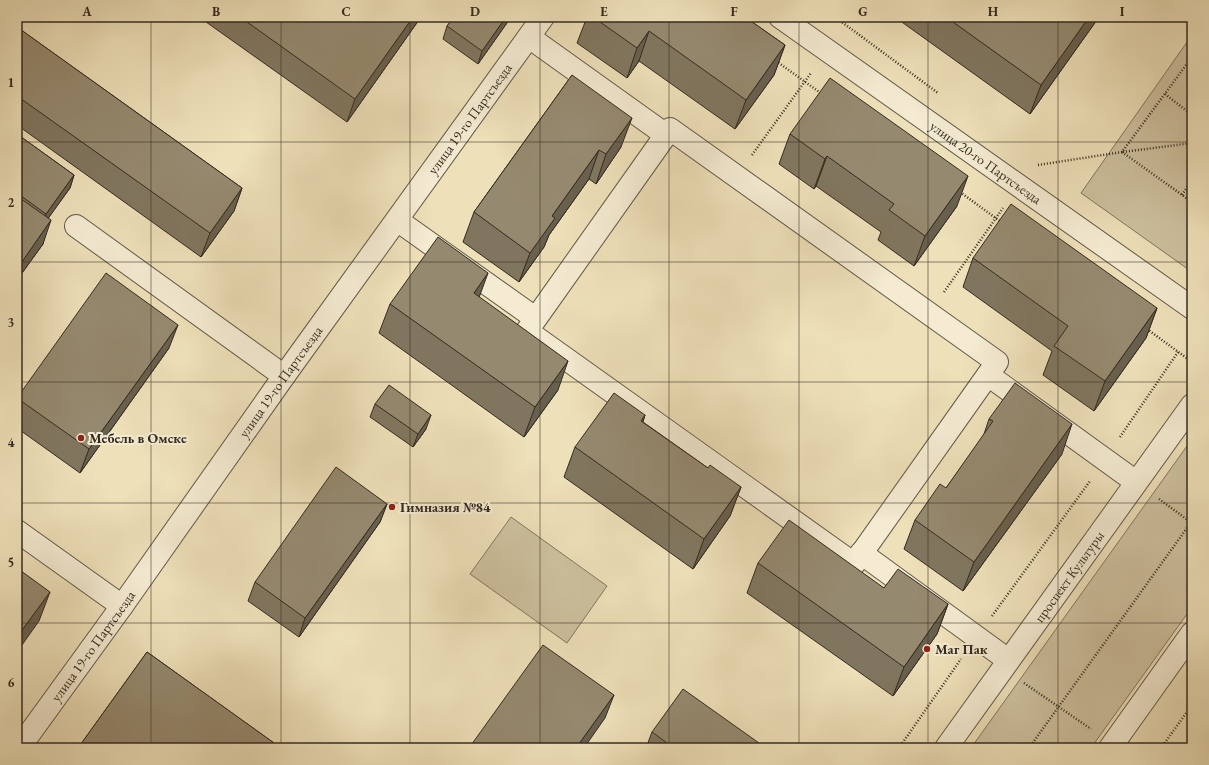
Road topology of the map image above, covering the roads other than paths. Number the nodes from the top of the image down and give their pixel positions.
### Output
1 (543, 17) edge
2 (780, 17) edge
3 (529, 38) junction
4 (666, 135) junction
5 (397, 220) junction
6 (76, 226) dead end
7 (1192, 308) edge
8 (535, 318) junction
9 (988, 375) junction
10 (284, 376) junction
11 (1192, 405) edge
12 (1136, 482) junction
13 (17, 530) edge
14 (861, 553) junction
15 (122, 606) junction
16 (1192, 633) edge
17 (1006, 664) junction
18 (1114, 747) edge
19 (19, 748) edge
20 (946, 748) edge

1 - 3 street, улица 19-го Партсъезда
2 - 7 street, улица 20-го Партсъезда
3 - 4 street
3 - 5 street, улица 19-го Партсъезда
4 - 8 street
4 - 9 street
5 - 8 street
5 - 10 street, улица 19-го Партсъезда
6 - 10 street
8 - 14 street
9 - 12 street
9 - 14 street
10 - 15 street, улица 19-го Партсъезда
11 - 12 street, проспект Культуры
12 - 17 street, проспект Культуры
13 - 15 street
14 - 17 street
15 - 19 street, улица 19-го Партсъезда
16 - 18 street
17 - 20 street, проспект Культуры

